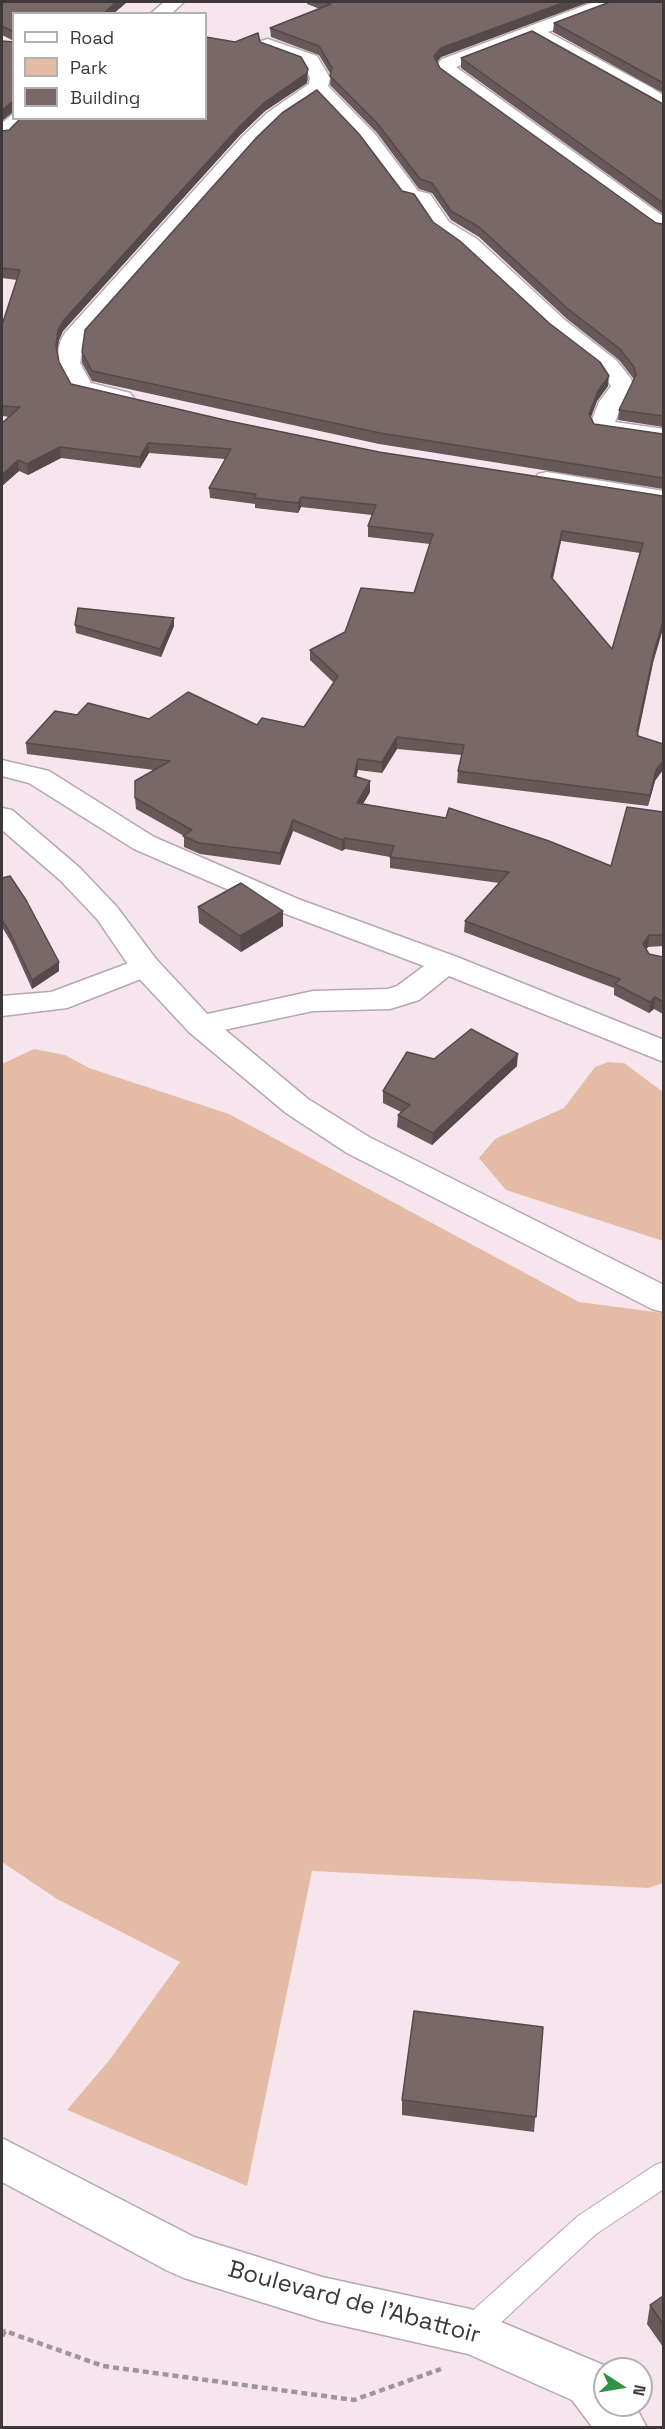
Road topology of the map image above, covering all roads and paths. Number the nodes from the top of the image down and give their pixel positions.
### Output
1 (175, 2) edge
2 (609, 2) edge
3 (162, 12) edge
4 (533, 31) junction
5 (268, 45) edge
6 (318, 87) junction
7 (663, 106) edge
8 (18, 120) edge
9 (2, 133) edge
10 (663, 227) edge
11 (139, 402) edge
12 (663, 436) edge
13 (525, 476) edge
14 (663, 498) edge
15 (2, 768) edge
16 (2, 816) edge
17 (446, 964) junction
18 (146, 966) junction
19 (2, 1006) edge
20 (200, 1025) junction
21 (663, 1052) edge
22 (663, 1300) edge
23 (2, 2159) edge
24 (663, 2174) edge
25 (2, 2336) edge
26 (488, 2339) junction
27 (593, 2388) edge

1 - 3 street
2 - 4 street
4 - 7 street
4 - 10 street
5 - 6 street
6 - 11 street
6 - 12 street
8 - 9 street
13 - 14 street
15 - 17 street
16 - 18 street
17 - 20 street
17 - 21 street
18 - 19 street
18 - 20 street
20 - 22 street
23 - 26 street, Boulevard de l'Abattoir
24 - 26 lane
25 - 26 path
26 - 27 street, Boulevard de l'Abattoir

